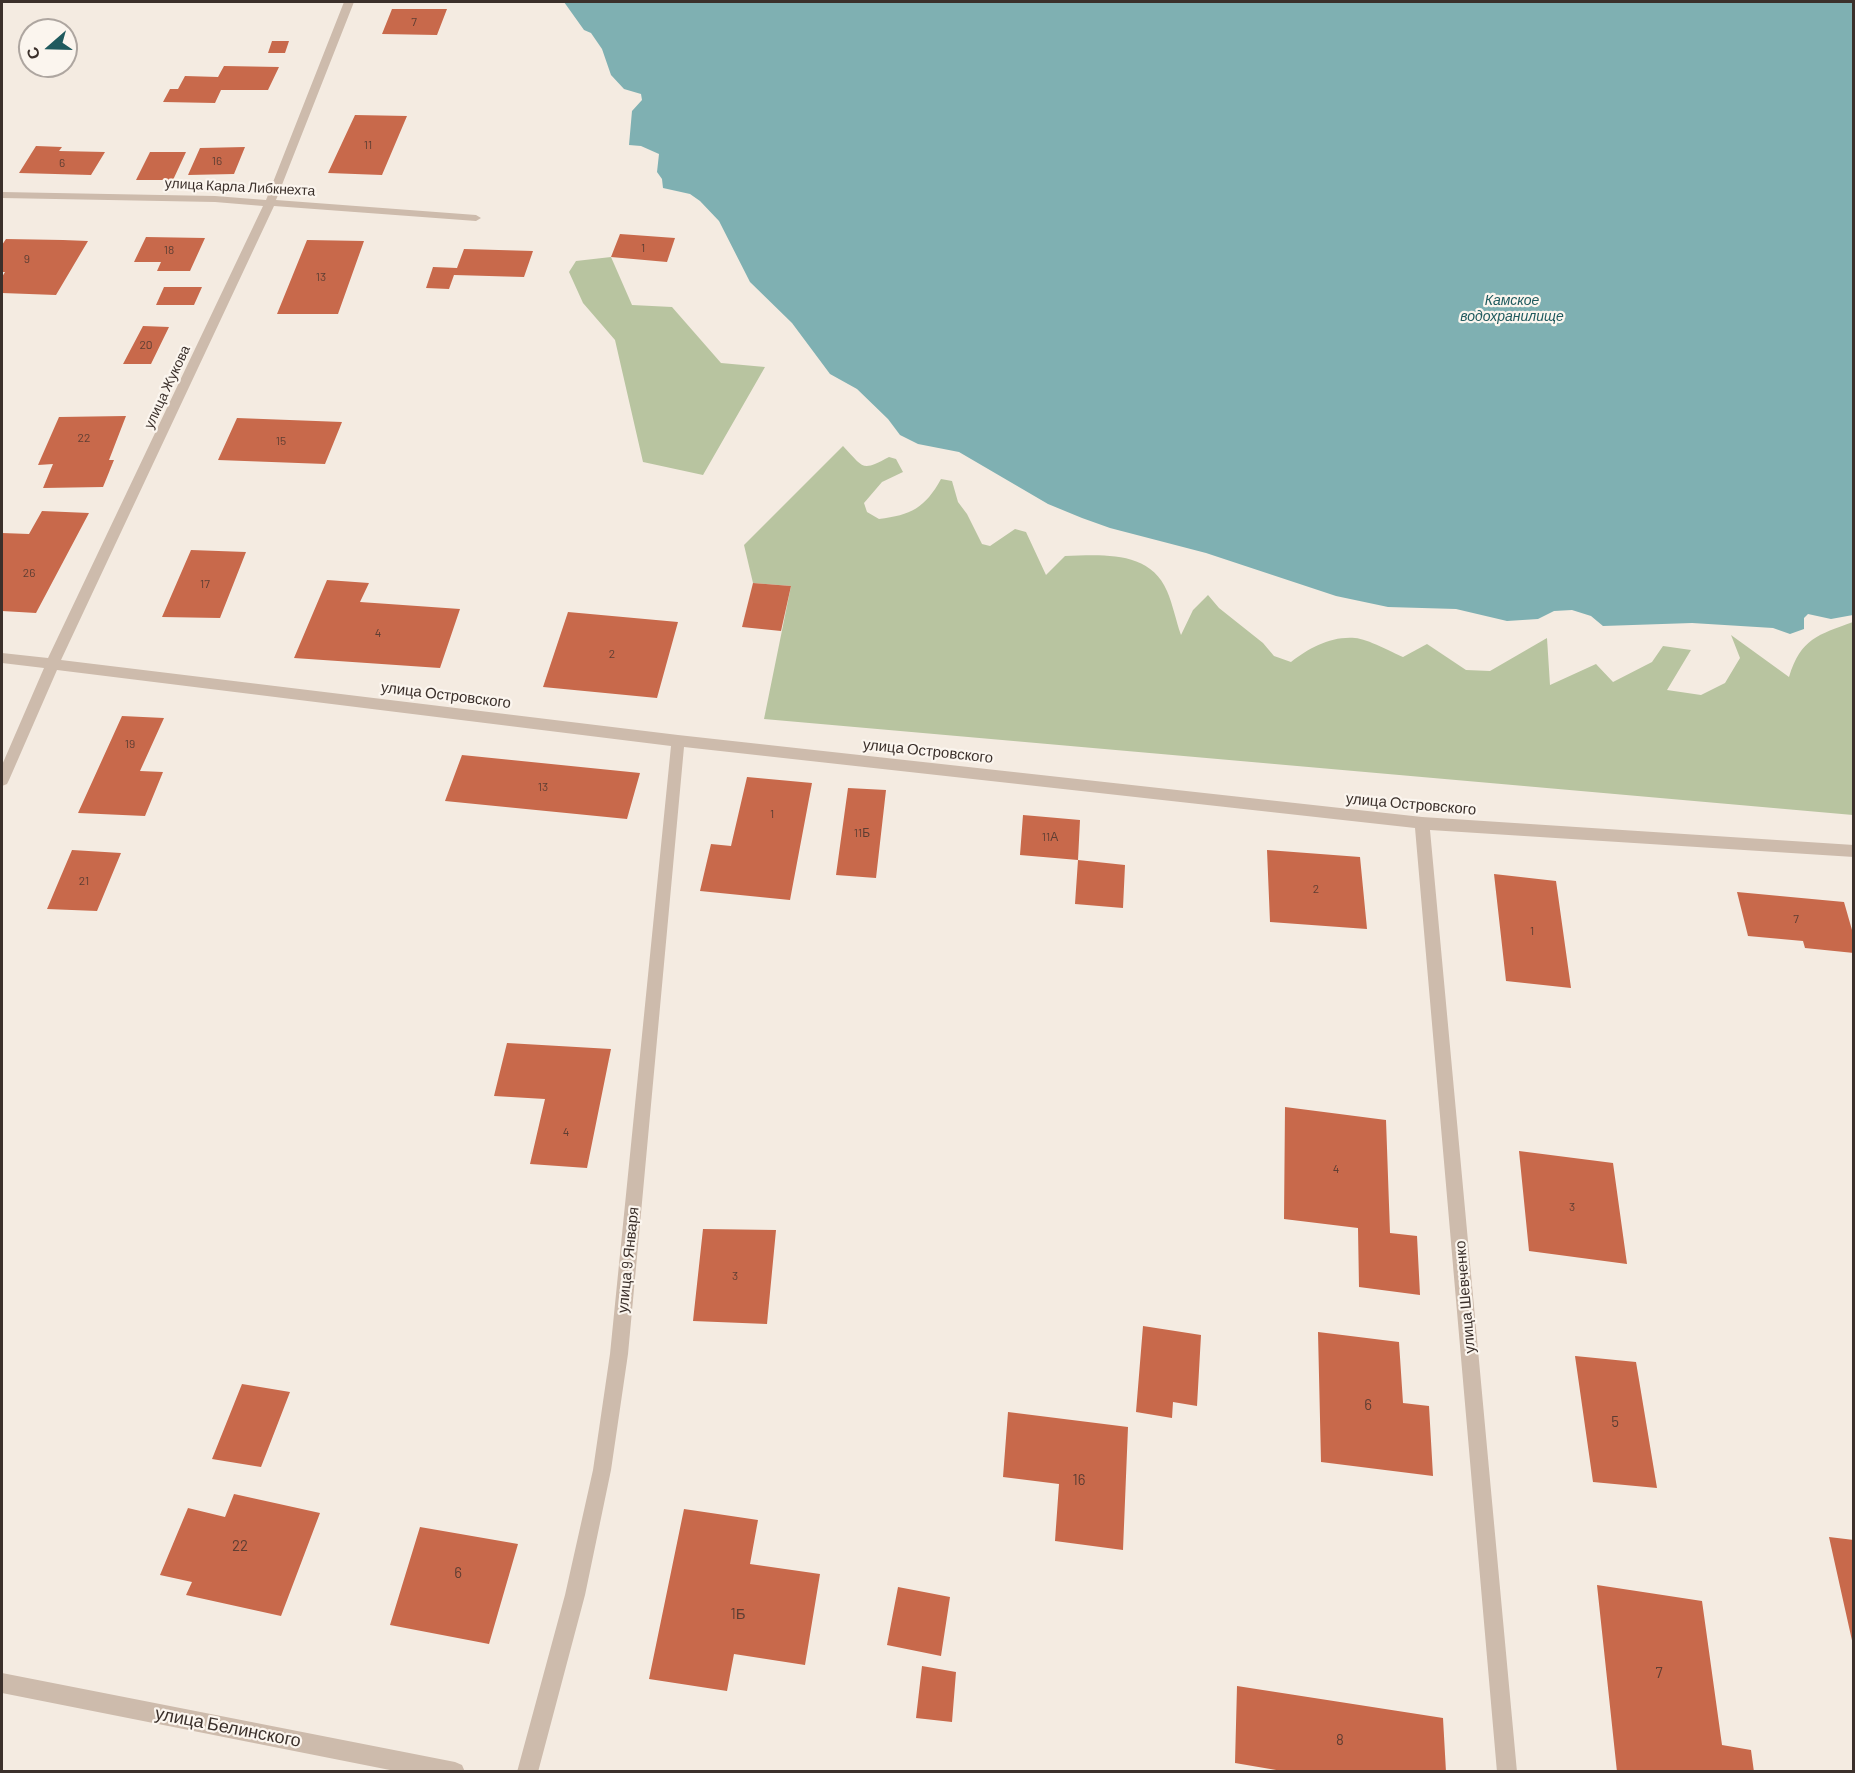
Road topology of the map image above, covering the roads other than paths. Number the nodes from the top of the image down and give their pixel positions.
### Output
1 (349, 2) edge
2 (2, 195) edge
3 (270, 203) junction
4 (476, 218) dead end
5 (2, 658) edge
6 (53, 663) junction
7 (678, 741) junction
8 (2, 780) edge
9 (1422, 824) junction
10 (1854, 851) edge
11 (2, 1683) edge
12 (455, 1772) edge
13 (527, 1772) edge
14 (1507, 1772) edge

1 - 3 street, улица Жукова
2 - 3 street, улица Карла Либкнехта
3 - 4 street, улица Карла Либкнехта
3 - 6 street, улица Жукова
5 - 6 street, улица Островского
6 - 7 street, улица Островского
6 - 8 street, улица Жукова
7 - 9 street, улица Островского
7 - 13 street, улица 9 Января
9 - 10 street, улица Островского
9 - 14 street, улица Шевченко
11 - 12 street, улица Белинского

